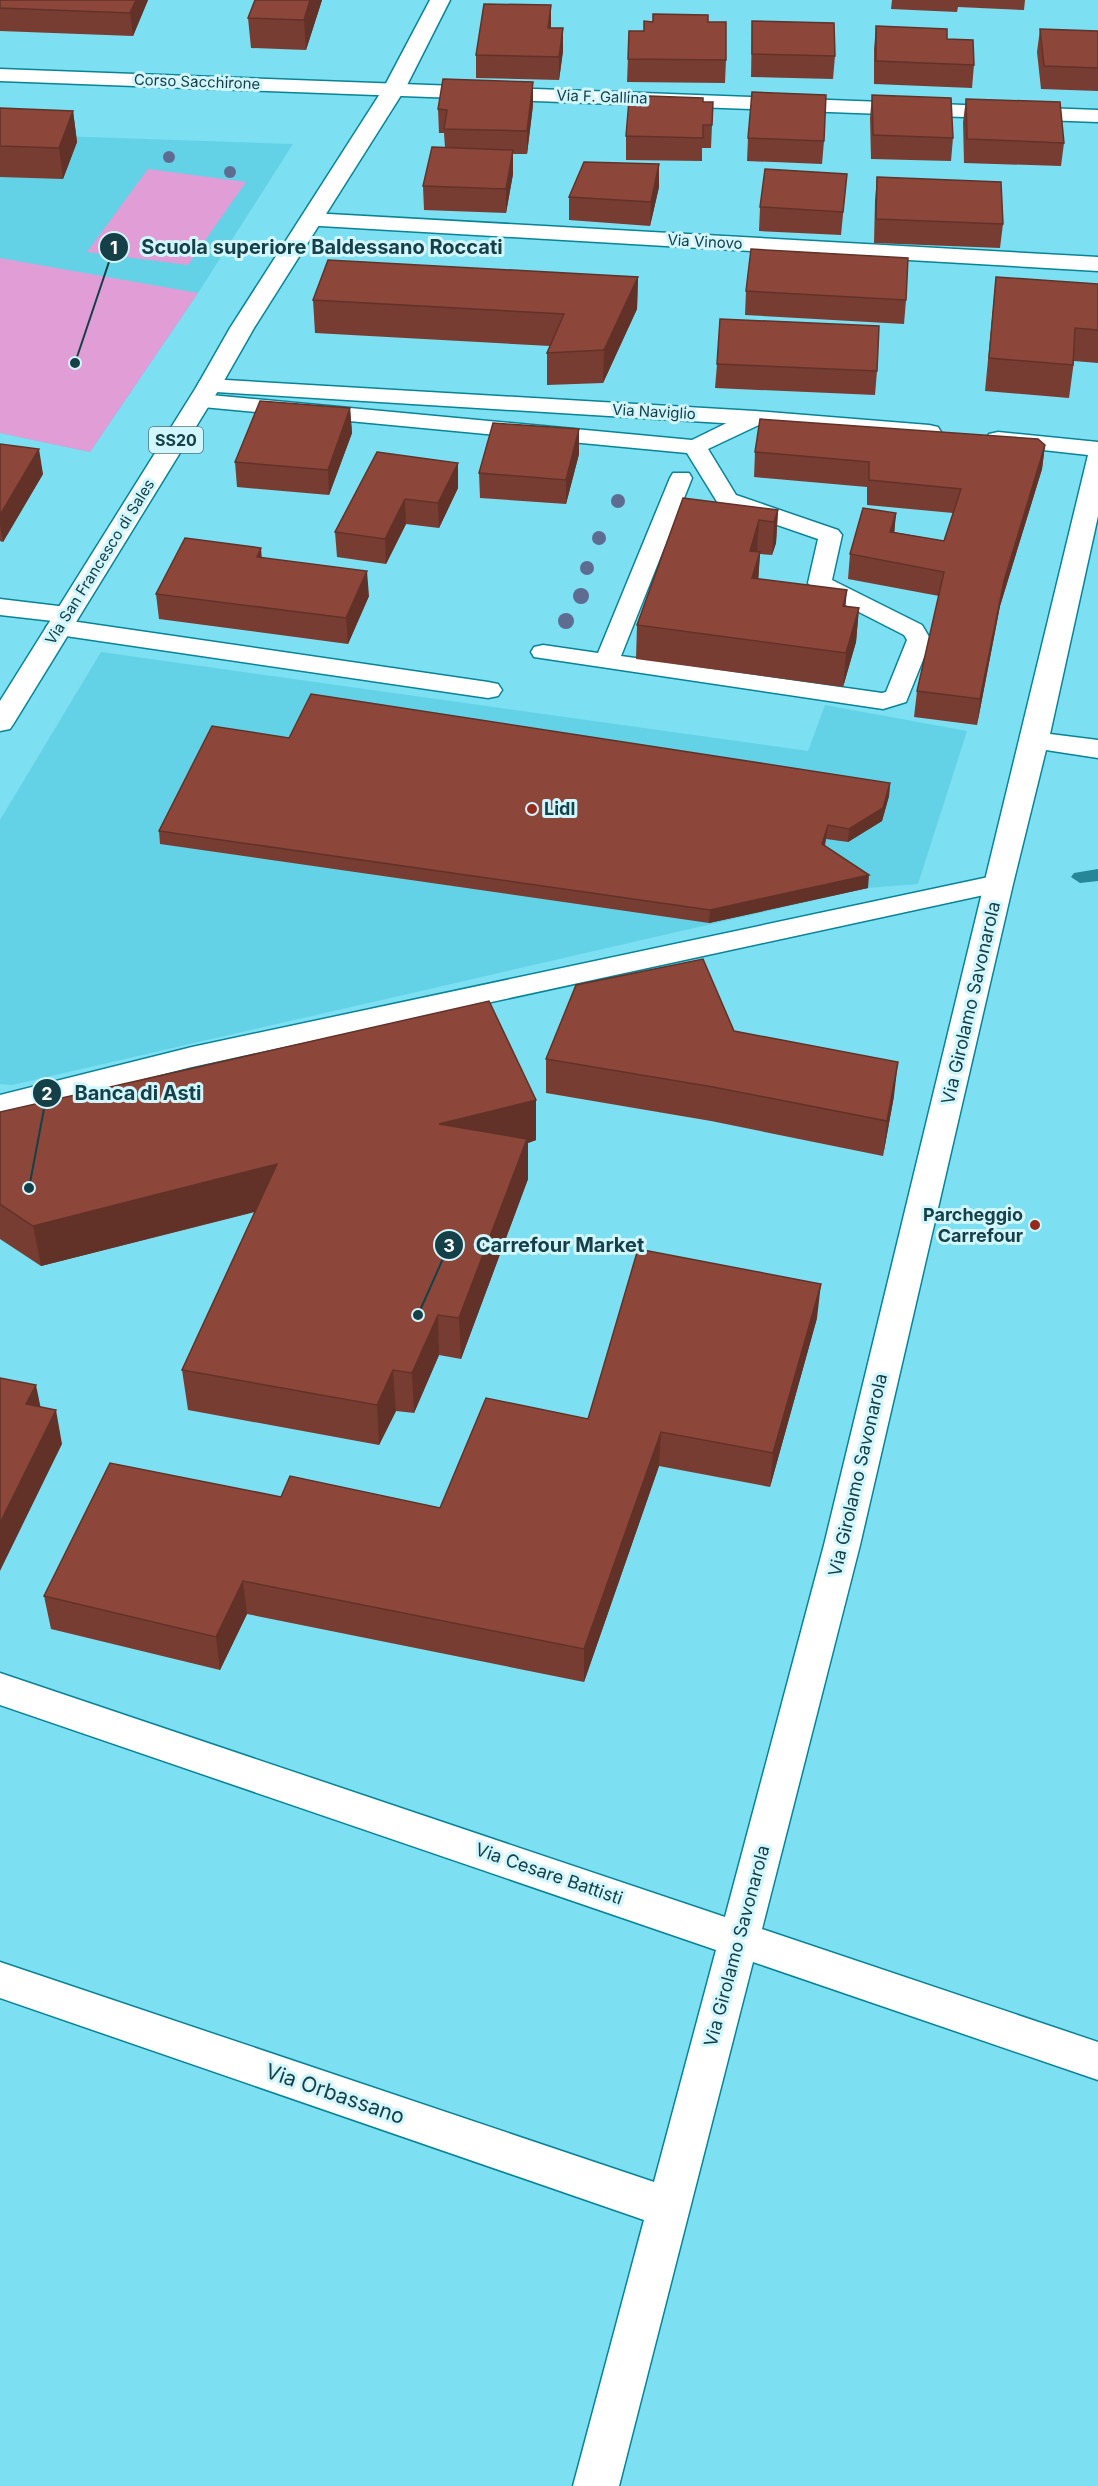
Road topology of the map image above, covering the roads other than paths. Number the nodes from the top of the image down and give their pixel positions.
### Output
1 (440, 0) edge
2 (0, 75) edge
3 (394, 89) junction
4 (1098, 116) edge
5 (311, 220) junction
6 (1098, 264) edge
7 (204, 393) junction
8 (755, 418) junction
9 (695, 447) junction
10 (1098, 449) edge
11 (1098, 459) edge
12 (681, 478) dead end
13 (0, 607) edge
14 (63, 621) junction
15 (543, 652) dead end
16 (606, 662) junction
17 (488, 690) dead end
18 (0, 723) edge
19 (1035, 740) junction
20 (1098, 749) edge
21 (998, 884) junction
22 (0, 1105) edge
23 (0, 1689) edge
24 (739, 1938) junction
25 (0, 1980) edge
26 (1098, 2061) edge
27 (669, 2208) junction
28 (596, 2486) edge

1 - 3 street, Via San Francesco di Sales / SS20
2 - 3 street, Corso Sacchirone
3 - 4 street, Via F. Gallina
3 - 5 street, Via San Francesco di Sales / SS20
5 - 6 street, Via Vinovo
5 - 7 street, Via San Francesco di Sales / SS20
7 - 8 street, Via Naviglio
7 - 9 lane
7 - 14 street, Via San Francesco di Sales / SS20
8 - 9 lane
8 - 10 street, Via Naviglio
9 - 16 lane
11 - 19 street, Via Girolamo Savonarola
12 - 16 lane
13 - 14 street
14 - 17 street
14 - 18 street, Via San Francesco di Sales / SS20
15 - 16 lane
19 - 20 street
19 - 21 street, Via Girolamo Savonarola
21 - 22 lane
21 - 24 street, Via Girolamo Savonarola
23 - 24 street, Via Cesare Battisti
24 - 26 street, Via Cesare Battisti
24 - 27 street, Via Girolamo Savonarola
25 - 27 street, Via Orbassano
27 - 28 street, Via Girolamo Savonarola

